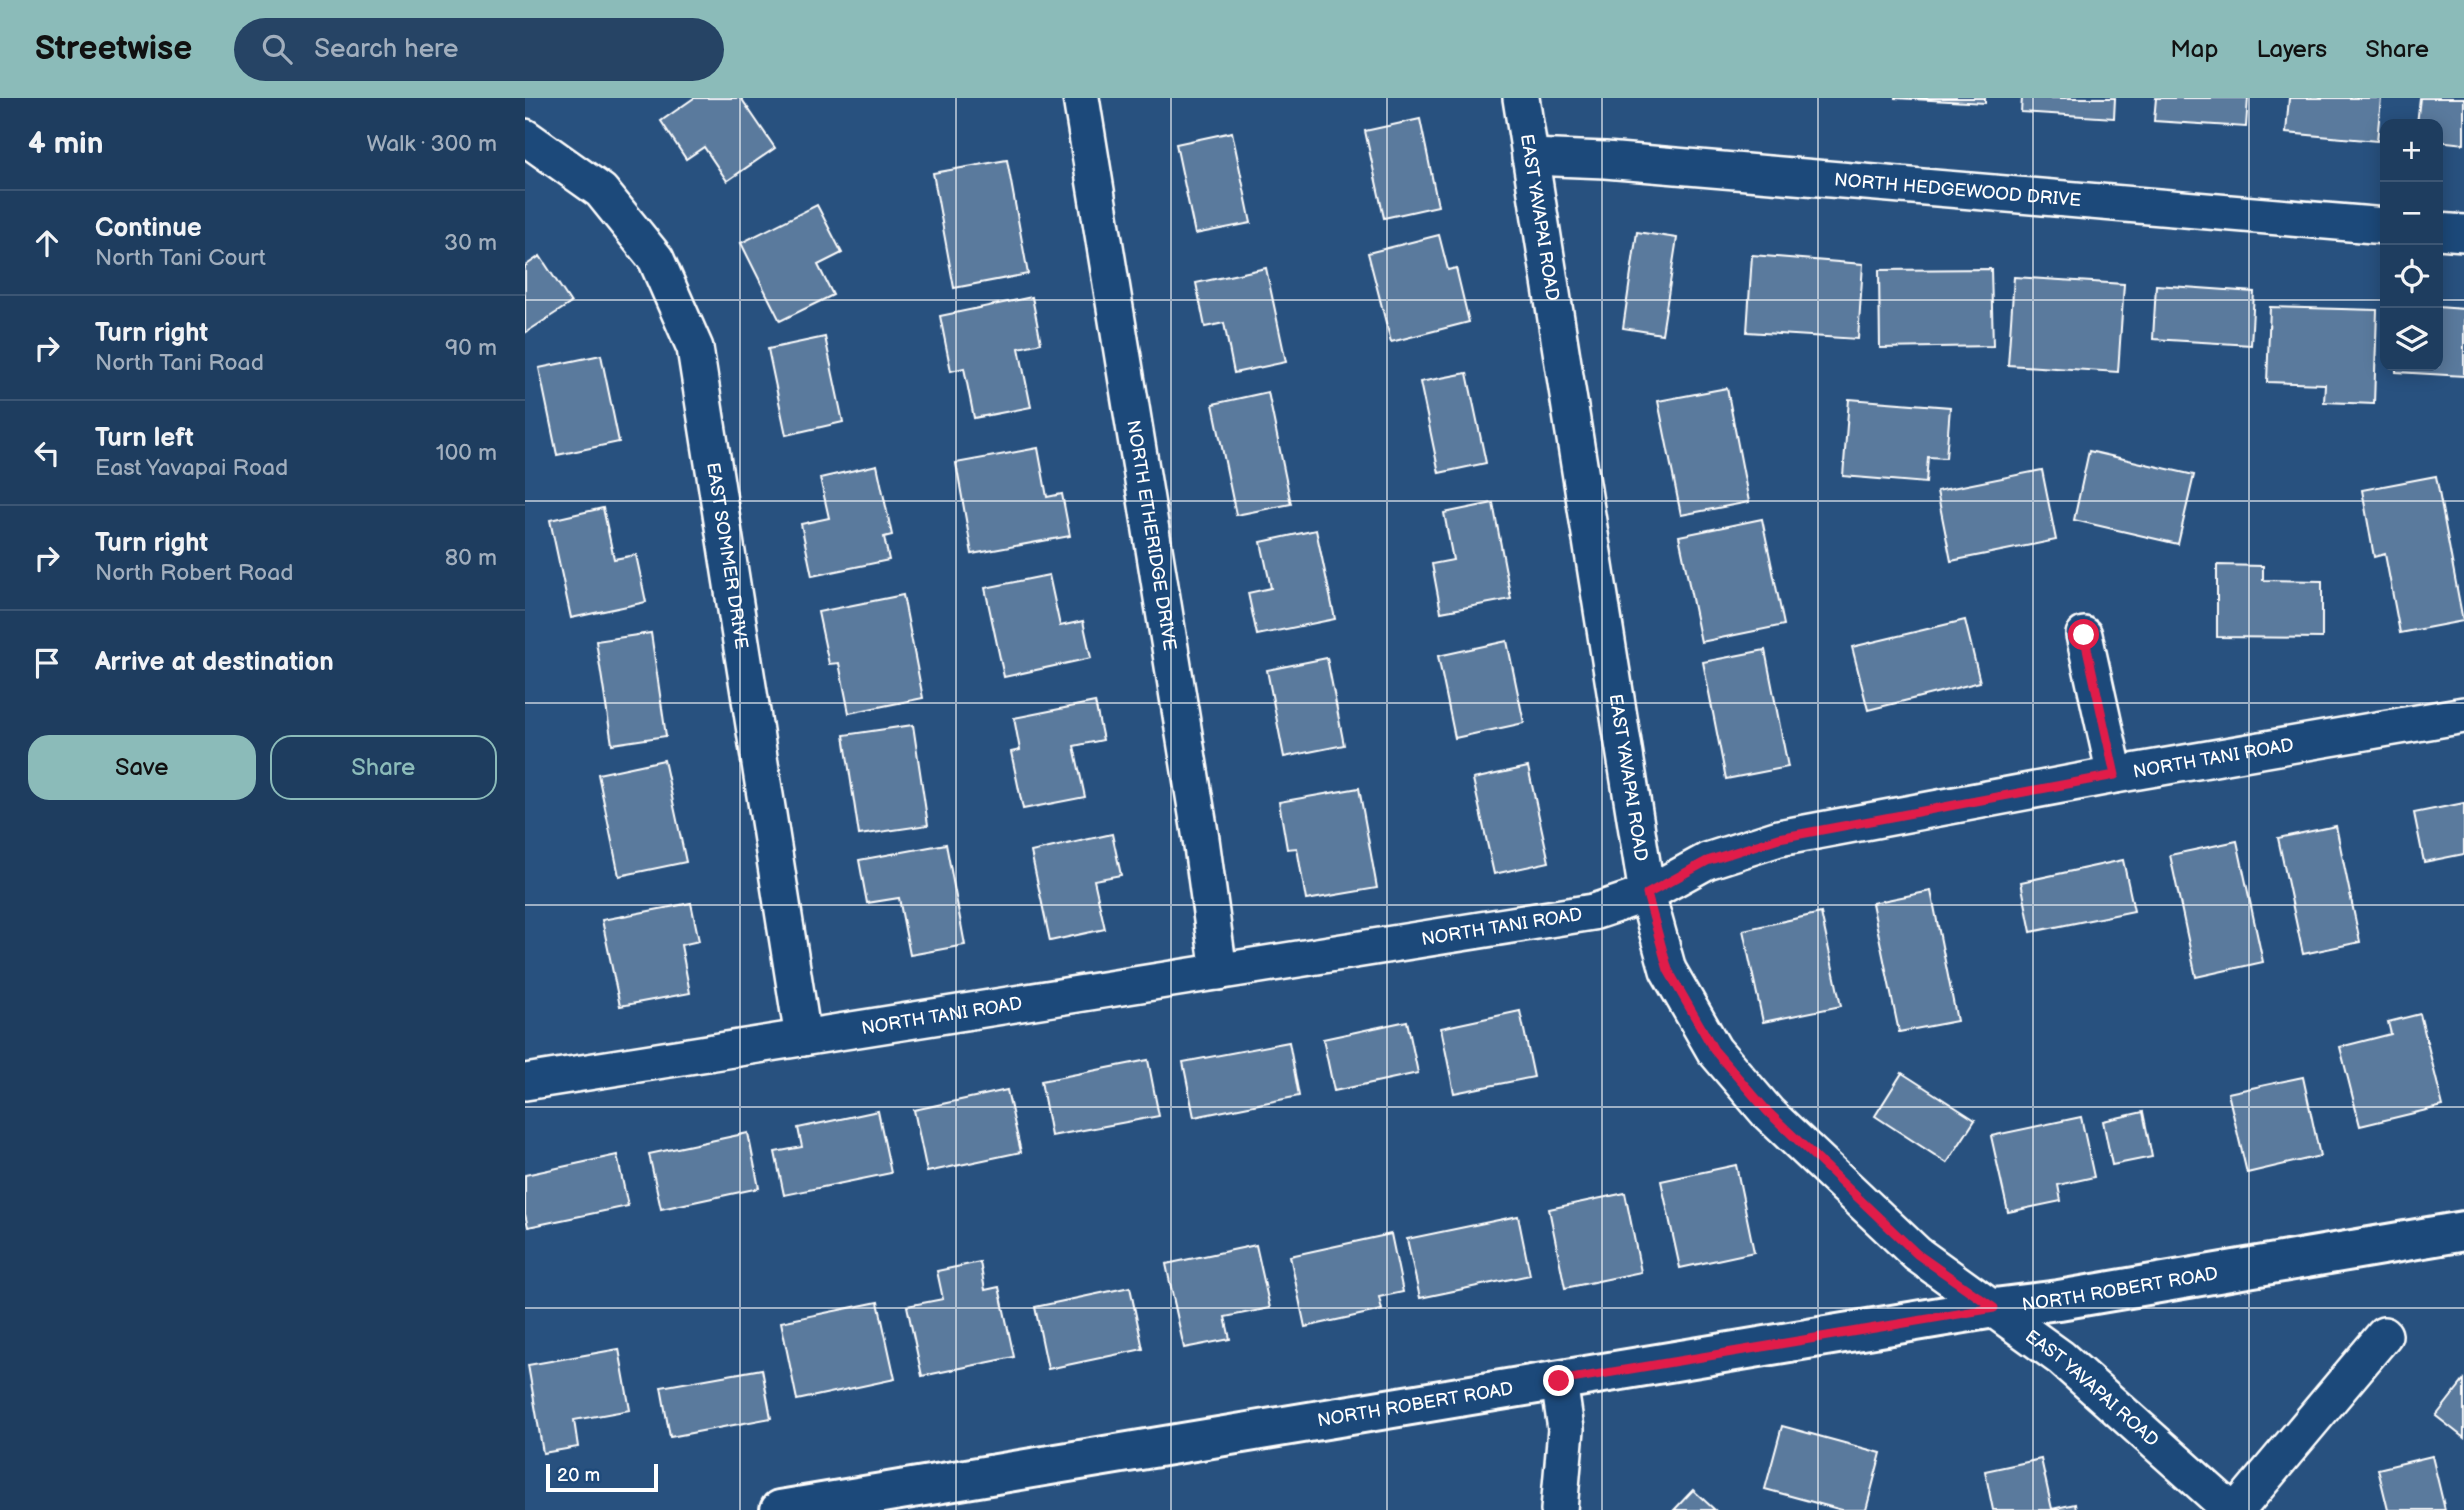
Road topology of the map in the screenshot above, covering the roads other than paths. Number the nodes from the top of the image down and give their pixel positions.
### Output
1 (1081, 98) edge
2 (1521, 98) edge
3 (525, 137) edge
4 (1530, 157) junction
5 (2380, 226) edge
6 (2443, 231) edge
7 (2464, 233) edge
8 (2084, 635) dead end
9 (2464, 715) edge
10 (2115, 775) junction
11 (1647, 894) junction
12 (1219, 972) junction
13 (803, 1038) junction
14 (525, 1082) edge
15 (2464, 1231) edge
16 (1994, 1308) junction
17 (2384, 1335) dead end
18 (1559, 1381) junction
19 (794, 1509) edge
20 (1559, 1510) edge
21 (2231, 1510) edge
22 (2237, 1510) edge

1 - 12 street, NORTH ETHERIDGE DRIVE
2 - 4 street, EAST YAVAPAI ROAD
3 - 13 street, EAST SOMMER DRIVE
4 - 5 street, NORTH HEDGEWOOD DRIVE
4 - 11 street, EAST YAVAPAI ROAD
6 - 7 street
8 - 10 street
9 - 10 street, NORTH TANI ROAD
10 - 11 street, NORTH TANI ROAD
11 - 12 street, NORTH TANI ROAD
11 - 16 street, EAST YAVAPAI ROAD
12 - 13 street, NORTH TANI ROAD
13 - 14 street, NORTH TANI ROAD
15 - 16 main road, NORTH ROBERT ROAD
16 - 18 main road, NORTH ROBERT ROAD
16 - 21 street, EAST YAVAPAI ROAD
17 - 22 street
18 - 19 main road, NORTH ROBERT ROAD
18 - 20 street

